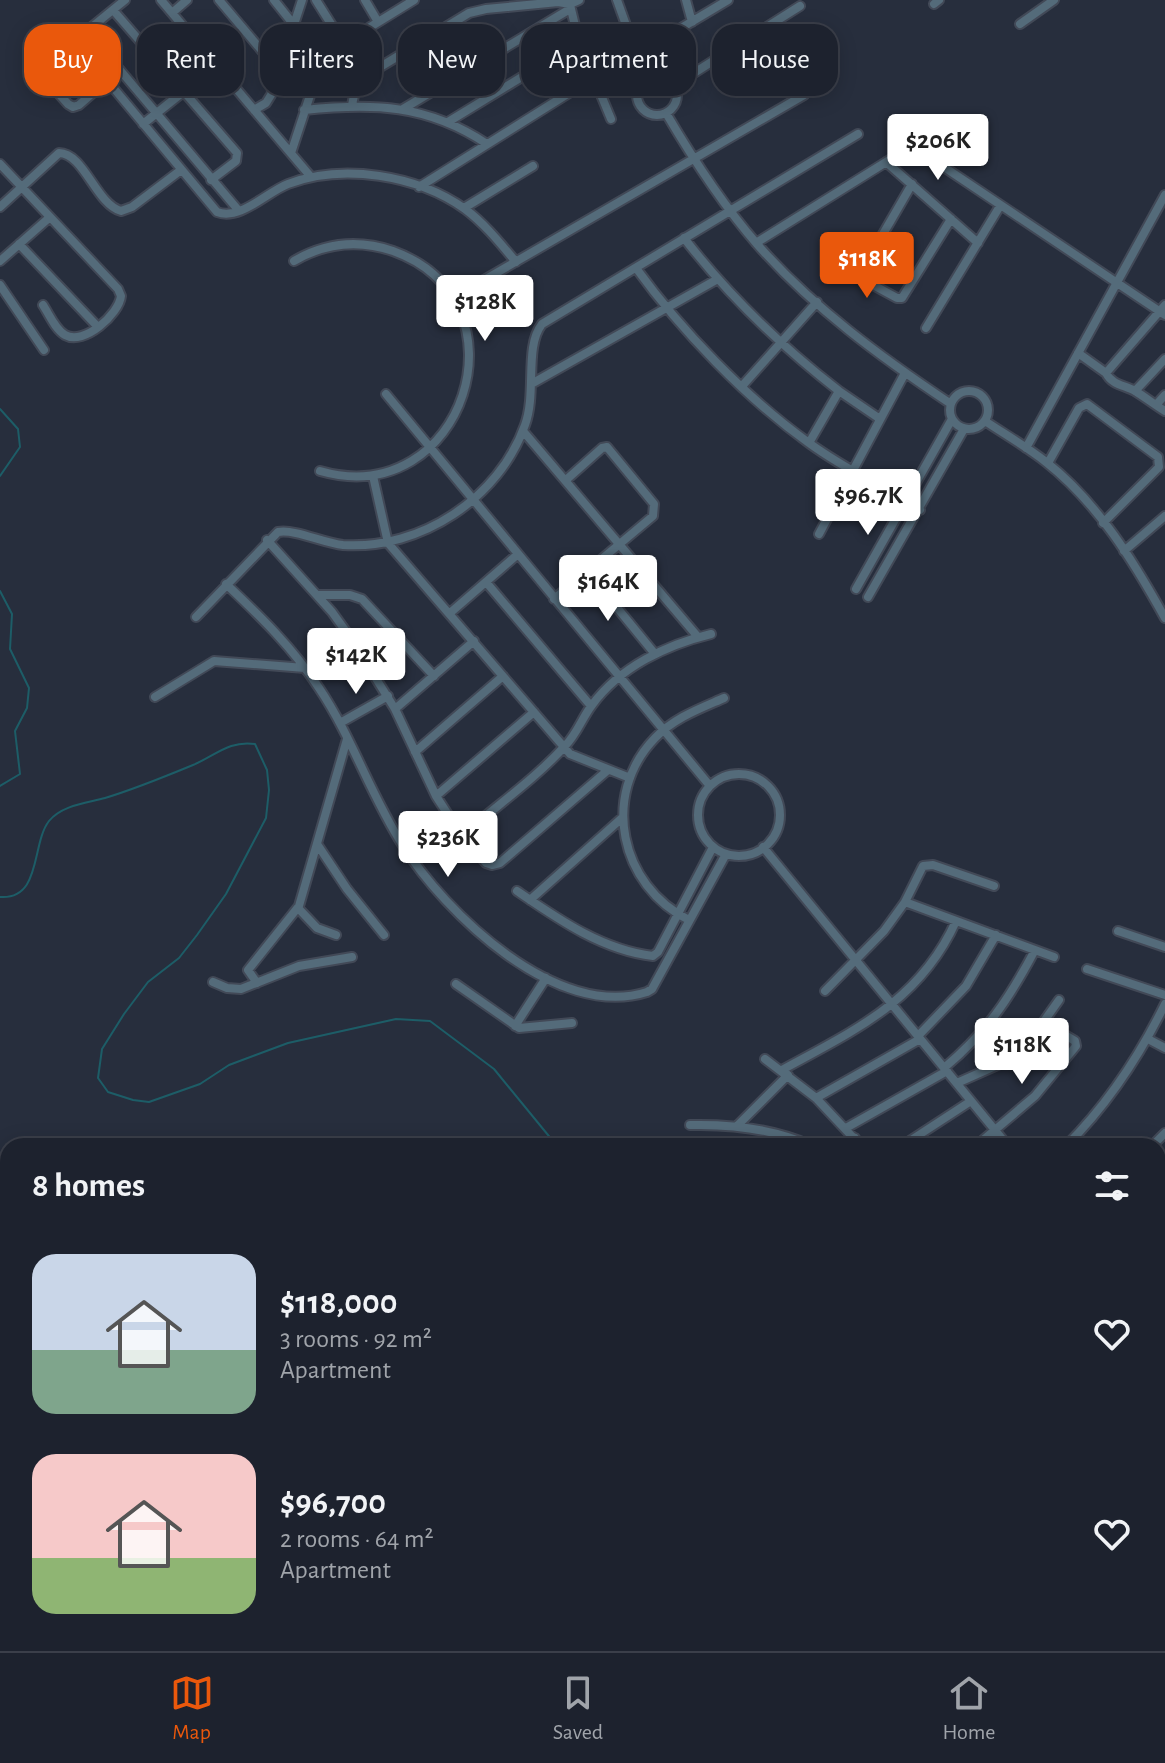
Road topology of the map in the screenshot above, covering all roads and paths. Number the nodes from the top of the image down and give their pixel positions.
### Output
1 (125, 0) edge
2 (161, 0) edge
3 (187, 0) edge
4 (219, 0) edge
5 (274, 0) edge
6 (302, 0) edge
7 (316, 0) edge
8 (365, 0) edge
9 (414, 0) edge
10 (579, 0) edge
11 (617, 0) edge
12 (686, 0) edge
13 (728, 0) edge
14 (1054, 0) edge
15 (570, 6) junction
16 (800, 6) dead end
17 (113, 10) junction
18 (172, 13) junction
19 (378, 22) junction
20 (692, 22) junction
21 (96, 24) edge
22 (182, 24) edge
23 (293, 24) edge
24 (294, 24) edge
25 (331, 24) edge
26 (375, 24) edge
27 (574, 24) edge
28 (625, 24) edge
29 (689, 24) edge
30 (1020, 24) dead end
31 (137, 37) edge
32 (260, 49) edge
33 (121, 72) edge
34 (696, 72) edge
35 (521, 77) edge
36 (61, 96) edge
37 (90, 96) edge
38 (120, 96) edge
39 (178, 96) edge
40 (188, 96) edge
41 (242, 96) edge
42 (270, 96) edge
43 (308, 96) edge
44 (564, 96) edge
45 (601, 96) edge
46 (637, 96) edge
47 (676, 96) edge
48 (802, 96) edge
49 (352, 105) junction
50 (403, 109) junction
51 (254, 110) junction
52 (304, 110) junction
53 (666, 113) junction
54 (156, 114) junction
55 (611, 119) dead end
56 (448, 122) junction
57 (143, 124) junction
58 (858, 134) dead end
59 (487, 144) junction
60 (291, 153) junction
61 (693, 159) junction
62 (886, 162) junction
63 (0, 164) edge
64 (533, 166) dead end
65 (181, 170) junction
66 (204, 172) junction
67 (311, 177) junction
68 (211, 180) junction
69 (191, 182) junction
70 (912, 184) junction
71 (21, 186) junction
72 (419, 187) junction
73 (1165, 195) edge
74 (1000, 206) junction
75 (0, 207) edge
76 (464, 208) junction
77 (730, 210) junction
78 (239, 211) junction
79 (50, 217) junction
80 (951, 219) junction
81 (684, 238) junction
82 (756, 243) junction
83 (978, 243) junction
84 (19, 244) junction
85 (0, 261) edge
86 (294, 261) dead end
87 (516, 262) junction
88 (636, 268) junction
89 (716, 280) junction
90 (1115, 283) junction
91 (0, 285) edge
92 (453, 298) junction
93 (817, 302) junction
94 (43, 305) dead end
95 (666, 309) junction
96 (1164, 310) edge
97 (97, 326) junction
98 (926, 328) dead end
99 (781, 343) junction
100 (44, 350) dead end
101 (1078, 353) junction
102 (1165, 359) edge
103 (905, 373) junction
104 (1106, 373) junction
105 (533, 383) junction
106 (743, 385) junction
107 (839, 391) junction
108 (1135, 391) junction
109 (386, 394) dead end
110 (1165, 395) edge
111 (951, 404) junction
112 (1156, 405) junction
113 (1165, 411) edge
114 (880, 419) junction
115 (952, 419) junction
116 (985, 421) junction
117 (964, 429) junction
118 (523, 431) junction
119 (809, 443) junction
120 (430, 447) junction
121 (1026, 448) junction
122 (1048, 463) junction
123 (853, 470) junction
124 (320, 471) dead end
125 (373, 476) junction
126 (566, 480) junction
127 (474, 500) junction
128 (907, 502) junction
129 (920, 510) junction
130 (1165, 516) edge
131 (1103, 523) junction
132 (819, 534) dead end
133 (267, 540) junction
134 (388, 543) junction
135 (620, 543) junction
136 (1124, 551) junction
137 (518, 554) junction
138 (587, 571) junction
139 (486, 582) junction
140 (226, 584) junction
141 (856, 589) dead end
142 (317, 595) junction
143 (868, 597) dead end
144 (554, 599) junction
145 (450, 613) junction
146 (196, 617) dead end
147 (1165, 618) edge
148 (711, 634) dead end
149 (698, 637) junction
150 (474, 641) junction
151 (655, 654) junction
152 (305, 668) junction
153 (434, 676) junction
154 (503, 676) junction
155 (619, 677) junction
156 (388, 696) junction
157 (155, 697) dead end
158 (724, 698) dead end
159 (591, 706) junction
160 (395, 709) junction
161 (534, 712) junction
162 (340, 723) junction
163 (663, 730) junction
164 (348, 738) junction
165 (564, 748) junction
166 (415, 752) junction
167 (608, 770) junction
168 (630, 778) junction
169 (710, 786) junction
170 (436, 796) junction
171 (622, 818) junction
172 (463, 835) junction
173 (317, 844) junction
174 (713, 847) junction
175 (763, 847) junction
176 (726, 854) junction
177 (994, 886) dead end
178 (517, 891) dead end
179 (530, 900) junction
180 (905, 902) junction
181 (298, 908) junction
182 (678, 914) junction
183 (689, 920) junction
184 (956, 921) junction
185 (1118, 931) dead end
186 (336, 935) dead end
187 (384, 935) dead end
188 (996, 935) junction
189 (1165, 947) edge
190 (1035, 950) junction
191 (352, 957) dead end
192 (1054, 957) dead end
193 (856, 962) junction
194 (1087, 969) dead end
195 (546, 978) junction
196 (213, 982) dead end
197 (257, 983) junction
198 (456, 984) dead end
199 (825, 991) dead end
200 (1165, 995) edge
201 (1059, 1000) dead end
202 (1165, 1004) edge
203 (892, 1005) junction
204 (1043, 1022) junction
205 (572, 1023) dead end
206 (515, 1026) junction
207 (919, 1038) junction
208 (1148, 1039) junction
209 (1165, 1048) edge
210 (765, 1059) dead end
211 (946, 1070) junction
212 (785, 1072) junction
213 (957, 1083) junction
214 (816, 1098) junction
215 (971, 1101) junction
216 (690, 1125) dead end
217 (737, 1126) junction
218 (846, 1128) junction
219 (996, 1131) junction
220 (787, 1138) edge
221 (855, 1138) edge
222 (914, 1138) edge
223 (987, 1138) edge
224 (1002, 1138) edge
225 (1074, 1138) edge

1 - 17 street
2 - 18 street
3 - 18 street
4 - 32 street
5 - 23 street
6 - 24 street
7 - 25 street
8 - 19 street
9 - 19 street
10 - 15 street
11 - 28 street
12 - 20 street
13 - 20 street
14 - 30 street
15 - 27 street
15 - 49 street
15 - 50 street
16 - 34 street
17 - 21 street
17 - 31 street
18 - 22 street
19 - 26 street
20 - 29 street
33 - 54 street
35 - 56 street
36 - 37 street
38 - 57 street
39 - 54 street
40 - 68 street
41 - 51 street
42 - 51 street
43 - 52 street
44 - 59 street
45 - 55 street
46 - 53 street
47 - 53 street
48 - 61 street
49 - 50 street
49 - 52 street
50 - 56 street
51 - 60 street
52 - 60 street
53 - 61 street
54 - 57 street
54 - 66 street
56 - 59 street
57 - 65 street
58 - 77 street
59 - 72 street
60 - 67 street
61 - 77 street
61 - 87 street
62 - 70 street
62 - 74 street
62 - 82 street
63 - 71 street
64 - 76 street
65 - 69 street
65 - 71 street
66 - 68 street
66 - 69 street
67 - 72 street
67 - 78 street
68 - 78 street
69 - 78 street
70 - 80 street
70 - 80 street
71 - 75 street
71 - 79 street
72 - 76 street
73 - 90 street
74 - 83 street
74 - 90 street
76 - 87 street
77 - 81 street
77 - 82 street
79 - 84 street
79 - 97 street
80 - 83 street
81 - 88 street
81 - 89 street
82 - 93 street
83 - 98 street
84 - 85 street
84 - 97 street
86 - 92 street
87 - 92 street
88 - 95 street
88 - 105 street
89 - 95 street
89 - 99 street
90 - 96 street
90 - 101 street
91 - 100 street
92 - 120 street
93 - 99 street
93 - 103 street
94 - 97 street
95 - 105 street
95 - 106 street
96 - 104 street
99 - 106 street
99 - 107 street
101 - 104 street
101 - 121 street
102 - 108 street
103 - 111 street
103 - 114 street
104 - 108 street
105 - 118 street
106 - 119 street
107 - 114 street
107 - 119 street
108 - 112 street
109 - 120 street
110 - 112 street
111 - 115 street
111 - 116 street
112 - 113 street
114 - 123 street
115 - 117 street
115 - 128 street
116 - 117 street
116 - 121 street
117 - 129 street
118 - 126 street
118 - 127 street
119 - 123 street
120 - 125 street
120 - 127 street
121 - 122 street
122 - 131 street
122 - 131 street
123 - 128 street
123 - 132 street
124 - 125 street
125 - 134 street
126 - 135 street
126 - 135 street
127 - 134 street
127 - 137 street
128 - 129 street
128 - 141 street
129 - 143 street
130 - 136 street
131 - 136 street
133 - 134 street
133 - 140 street
133 - 142 street
134 - 145 street
135 - 138 street
135 - 149 street
136 - 147 street
137 - 139 street
137 - 144 street
138 - 144 street
138 - 151 street
139 - 145 street
139 - 159 street
140 - 146 street
140 - 152 street
142 - 153 street
142 - 156 street
144 - 155 street
145 - 150 street
148 - 149 street
149 - 151 street
150 - 153 street
150 - 154 street
151 - 155 street
152 - 157 street
152 - 162 street
153 - 160 street
154 - 161 street
154 - 166 street
155 - 159 street
155 - 163 street
156 - 160 street
156 - 162 street
158 - 163 street
159 - 165 street
160 - 166 street
161 - 165 street
161 - 170 street
162 - 164 street
163 - 168 street
163 - 169 street
164 - 173 street
164 - 195 street
165 - 167 street
165 - 172 street
166 - 170 street
167 - 168 street
167 - 172 street
168 - 171 street
169 - 174 street
169 - 175 street
170 - 172 street
171 - 179 street
171 - 182 street
173 - 181 street
173 - 187 street
174 - 176 street
174 - 182 street
175 - 176 street
175 - 193 street
176 - 183 street
177 - 180 street
178 - 179 street
179 - 182 street
180 - 184 street
180 - 193 street
181 - 186 street
181 - 197 street
182 - 183 street
183 - 195 street
184 - 188 street
184 - 203 street
185 - 189 street
188 - 190 street
188 - 207 street
190 - 192 street
190 - 211 street
191 - 197 street
193 - 199 street
193 - 203 street
194 - 200 street
195 - 206 street
196 - 197 street
198 - 206 street
201 - 204 street
202 - 208 street
203 - 207 street
203 - 212 street
204 - 213 street
204 - 219 street
205 - 206 street
207 - 211 street
207 - 214 street
208 - 209 street
208 - 225 street
210 - 212 street
211 - 213 street
211 - 218 street
212 - 214 street
212 - 217 street
213 - 215 street
214 - 218 street
215 - 219 street
215 - 222 street
216 - 217 street
217 - 220 street
218 - 221 street
219 - 223 street
219 - 224 street

